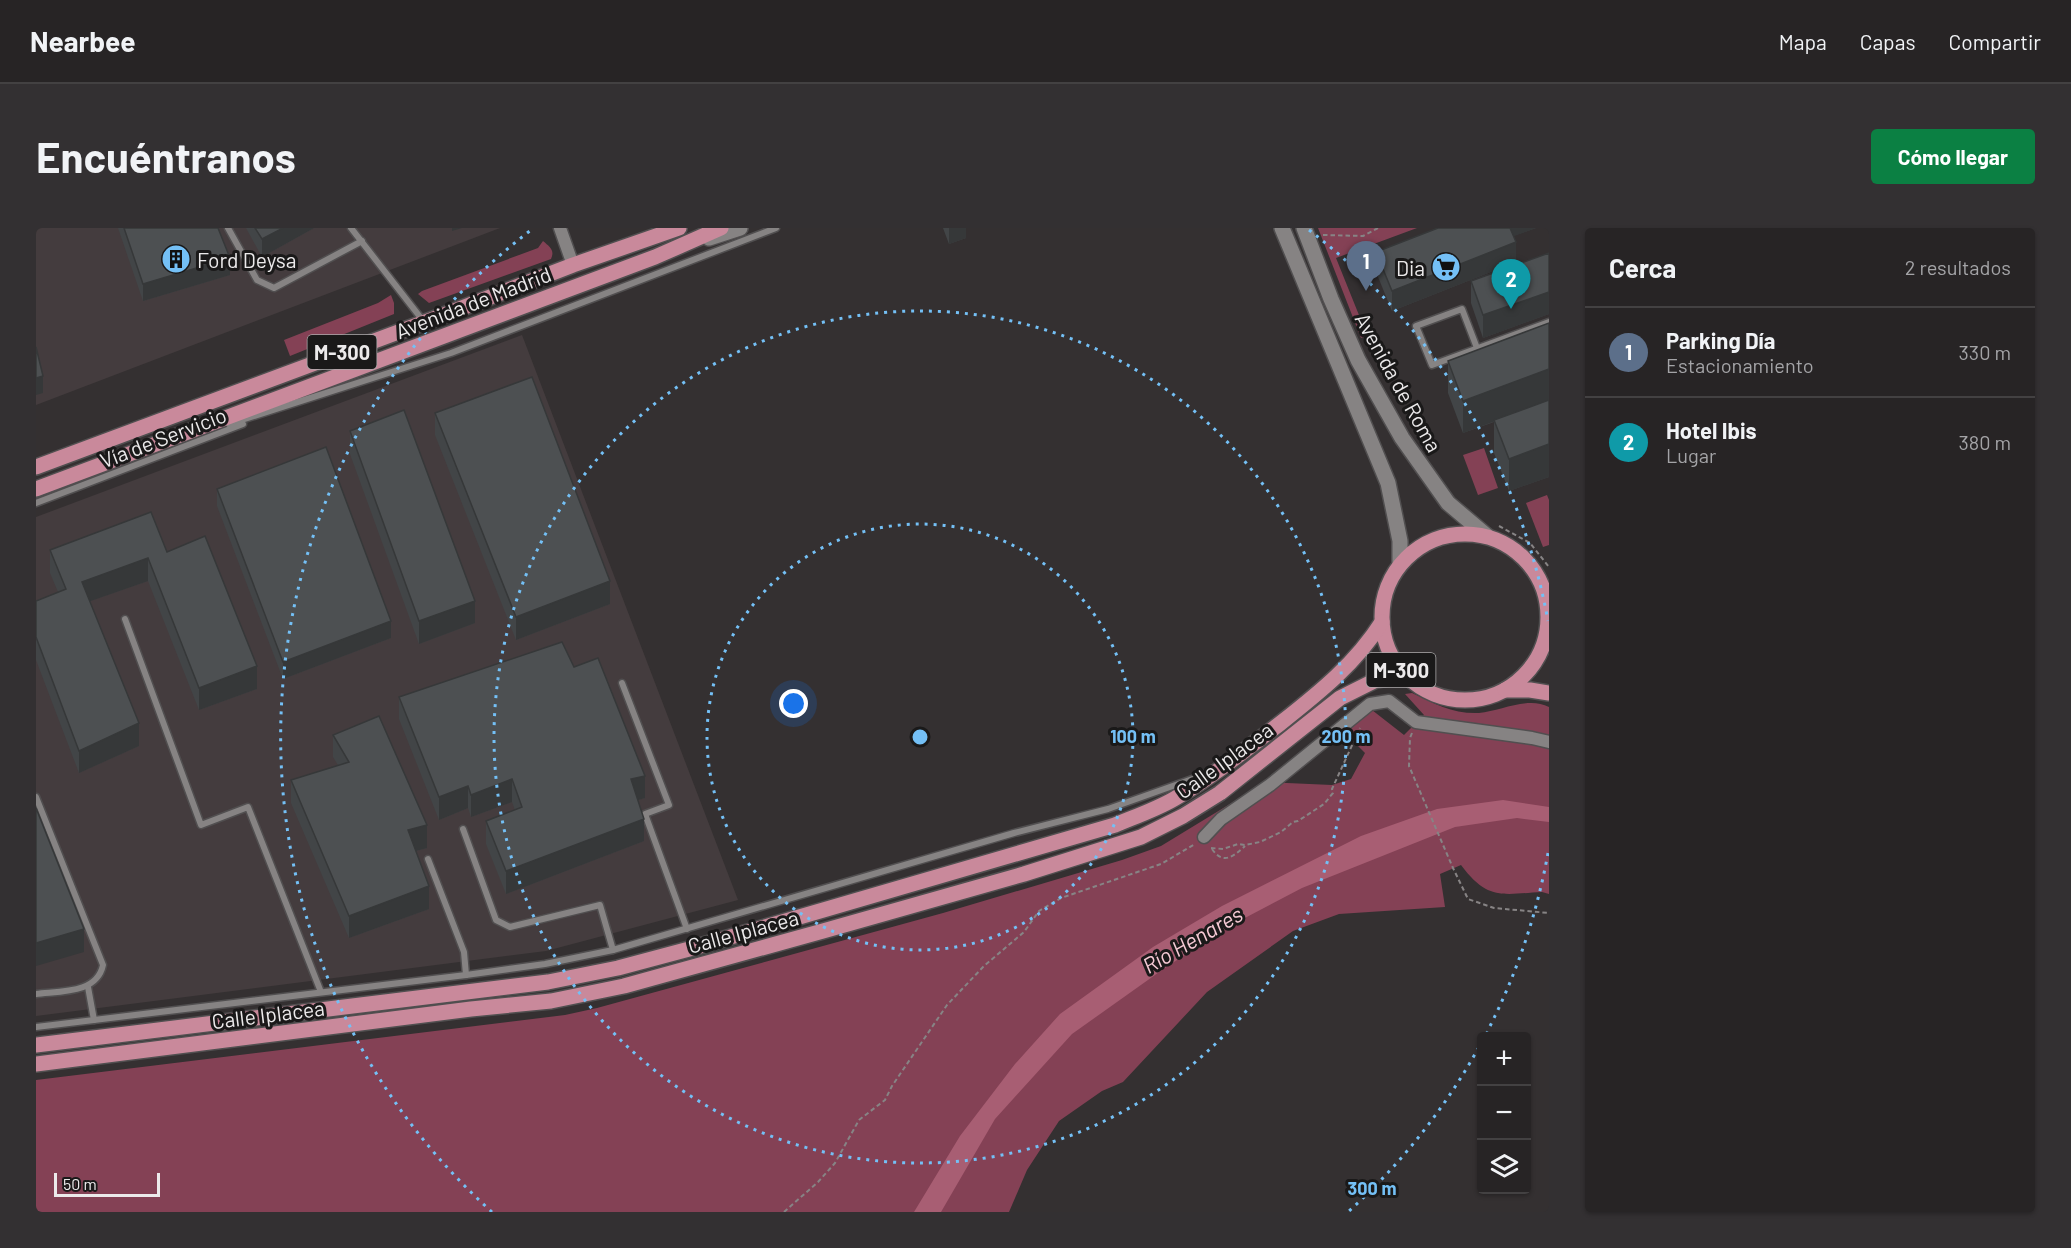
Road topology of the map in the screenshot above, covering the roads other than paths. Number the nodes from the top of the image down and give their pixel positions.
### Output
1 (228, 228) edge
2 (351, 228) edge
3 (560, 228) edge
4 (672, 228) edge
5 (679, 228) edge
6 (722, 228) edge
7 (740, 228) edge
8 (776, 228) edge
9 (1282, 228) edge
10 (1304, 228) edge
11 (648, 238) junction
12 (362, 241) junction
13 (655, 257) junction
14 (573, 265) junction
15 (424, 322) junction
16 (1549, 322) edge
17 (1477, 348) junction
18 (302, 402) junction
19 (119, 459) junction
20 (36, 467) edge
21 (36, 489) edge
22 (36, 502) edge
23 (1491, 530) junction
24 (1400, 564) junction
25 (1549, 608) edge
26 (125, 619) dead end
27 (1382, 622) junction
28 (1406, 675) junction
29 (622, 683) dead end
30 (1505, 690) junction
31 (1549, 693) edge
32 (1549, 742) edge
33 (1221, 769) junction
34 (36, 797) edge
35 (463, 829) dead end
36 (1203, 841) road end
37 (428, 859) dead end
38 (687, 929) junction
39 (613, 950) junction
40 (466, 975) junction
41 (88, 987) junction
42 (321, 992) junction
43 (36, 994) edge
44 (94, 1020) junction
45 (36, 1027) edge
46 (36, 1045) edge
47 (36, 1064) edge

1 - 12 lane
2 - 12 lane
3 - 14 street
4 - 11 street, M-300
5 - 11 main road, Avenida de Madrid
6 - 13 main road, Avenida de Madrid
7 - 13 street, M-300
8 - 18 lane, Vía de Servicio / M-300
9 - 24 street, Avenida de Roma
10 - 23 street, Avenida de Roma / M-300
11 - 14 main road, Avenida de Madrid / M-300
12 - 15 lane
13 - 19 main road, Avenida de Madrid / M-300
14 - 15 main road, Avenida de Madrid / M-300
15 - 20 main road, Avenida de Madrid / M-300
16 - 17 lane
17 - 17 lane
18 - 19 lane, Vía de Servicio / M-300
18 - 22 lane, Vía de Servicio / M-300
19 - 21 main road, Avenida de Madrid / M-300
23 - 24 main road, M-300
23 - 25 main road, M-300
24 - 27 main road, M-300
25 - 30 main road, M-300
26 - 42 lane
27 - 28 main road, M-300
27 - 33 main road, Calle Iplacea
28 - 30 main road, M-300
28 - 47 main road, Calle Iplacea
29 - 38 lane
30 - 31 main road, M-300
32 - 36 street
33 - 38 lane
33 - 46 main road, Calle Iplacea
34 - 41 lane
35 - 39 lane
37 - 40 lane
38 - 39 lane
39 - 40 lane
40 - 42 lane
41 - 43 lane
41 - 44 lane
42 - 44 lane
44 - 45 lane

